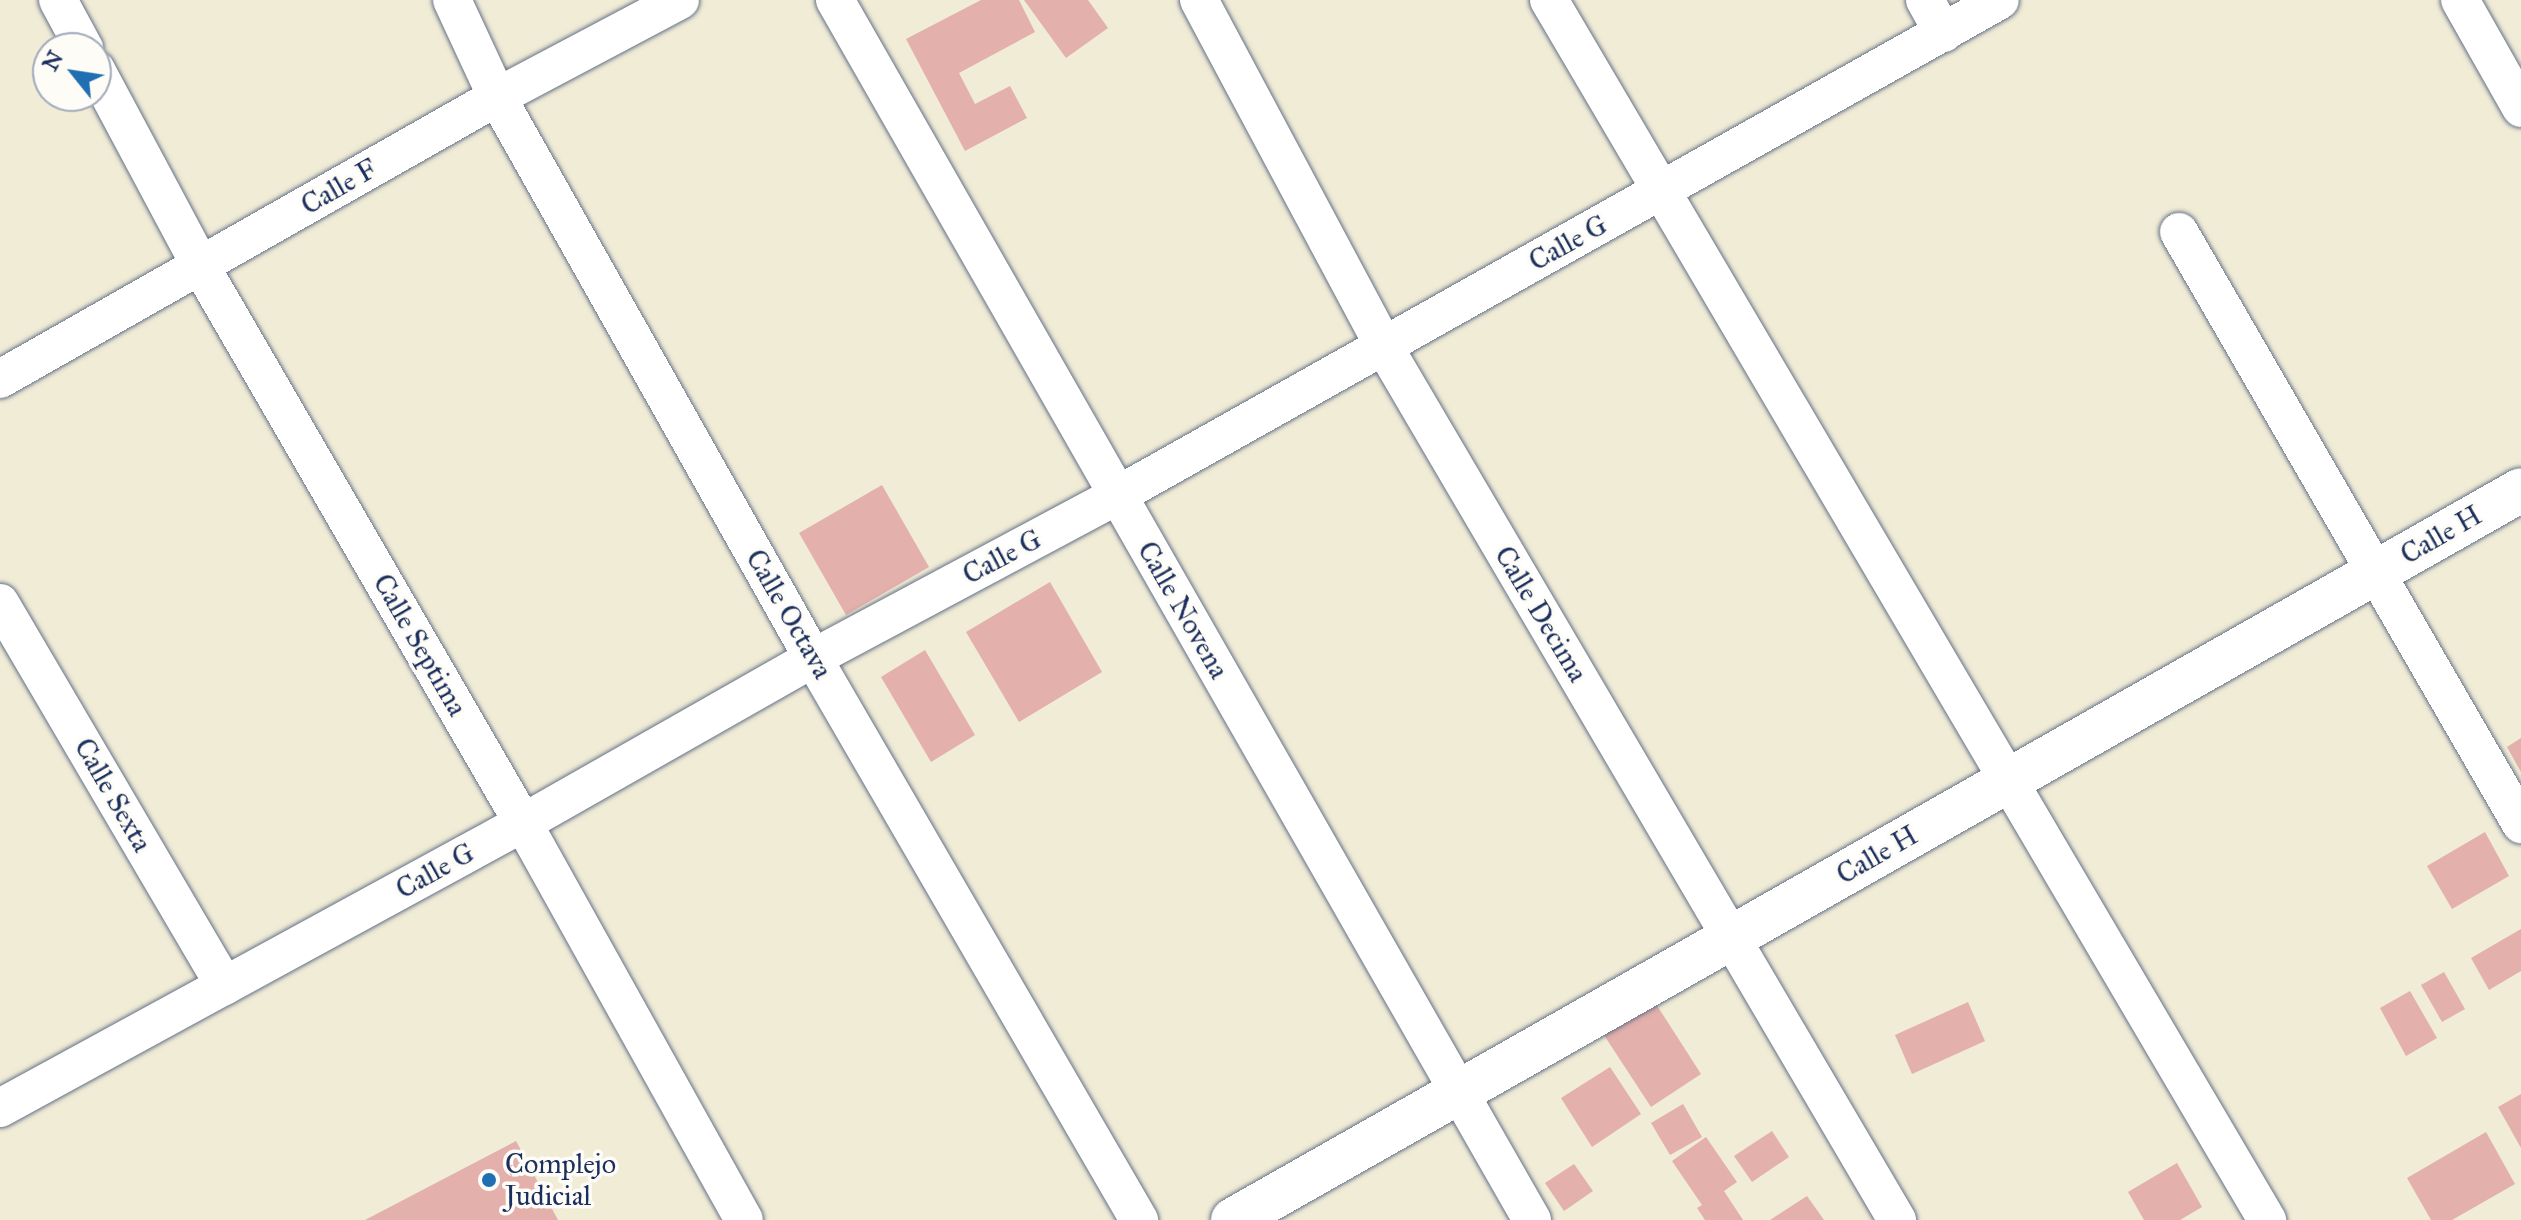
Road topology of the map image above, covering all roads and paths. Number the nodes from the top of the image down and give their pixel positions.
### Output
1 (58, 0) edge
2 (452, 0) edge
3 (680, 0) edge
4 (835, 0) edge
5 (1199, 0) edge
6 (1549, 0) edge
7 (1925, 0) edge
8 (2000, 0) edge
9 (2460, 0) edge
10 (75, 32) edge
11 (1943, 33) junction
12 (497, 97) junction
13 (112, 100) edge
14 (2521, 108) edge
15 (1662, 191) junction
16 (2179, 232) dead end
17 (201, 267) junction
18 (1383, 345) junction
19 (0, 379) edge
20 (2521, 490) edge
21 (1118, 495) junction
22 (2375, 572) junction
23 (0, 603) edge
24 (813, 658) junction
25 (2008, 780) junction
26 (523, 823) junction
27 (2521, 824) edge
28 (1732, 937) junction
29 (225, 986) junction
30 (1459, 1092) junction
31 (0, 1108) edge
32 (744, 1220) edge
33 (1139, 1220) edge
34 (1233, 1220) edge
35 (1532, 1220) edge
36 (1897, 1220) edge
37 (2267, 1220) edge

1 - 10 street
2 - 12 street, Calle Octava
3 - 12 street, Calle F
4 - 21 street, Calle Novena
5 - 18 street, Calle Decima
6 - 15 street
7 - 11 street
8 - 11 street, Calle G
9 - 14 street
11 - 15 street, Calle G
12 - 17 street, Calle F
12 - 24 street, Calle Octava
13 - 17 street, Calle Septima
15 - 18 street, Calle G
15 - 25 street
16 - 22 street
17 - 19 street, Calle F
17 - 26 street, Calle Septima
18 - 21 street, Calle G
18 - 28 street, Calle Decima
20 - 22 street, Calle H
21 - 24 street, Calle G
21 - 30 street, Calle Novena
22 - 25 street, Calle H
22 - 27 street
23 - 29 street, Calle Sexta
24 - 26 street, Calle G
24 - 33 street, Calle Octava
25 - 28 street, Calle H
25 - 37 street
26 - 29 street, Calle G
26 - 32 street, Calle Septima
28 - 30 street, Calle H
28 - 36 street, Calle Decima
29 - 31 street, Calle G
30 - 34 street, Calle H
30 - 35 street, Calle Novena

